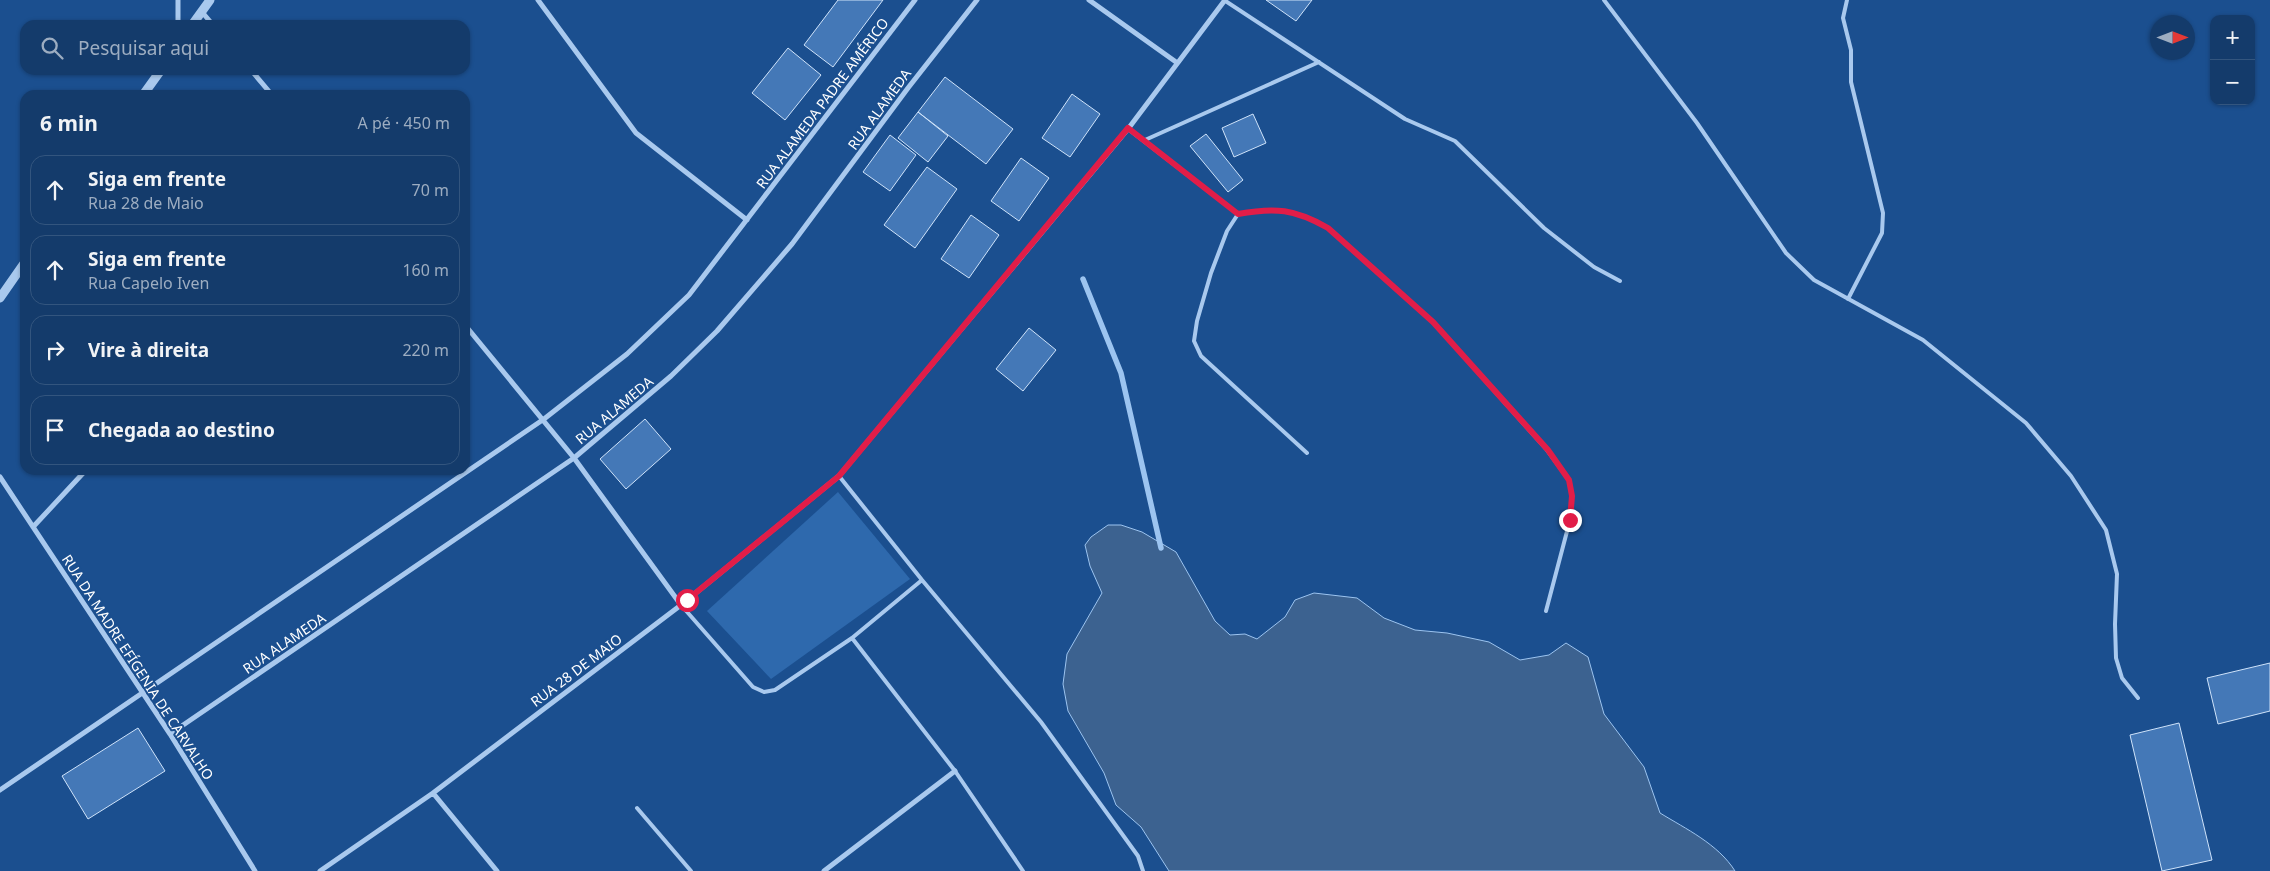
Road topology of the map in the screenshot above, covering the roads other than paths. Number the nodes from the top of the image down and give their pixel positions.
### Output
1 (178, 0) edge
2 (210, 0) edge
3 (538, 0) edge
4 (915, 0) edge
5 (977, 0) edge
6 (1089, 0) edge
7 (1224, 0) edge
8 (1604, 0) edge
9 (1847, 0) edge
10 (202, 12) junction
11 (178, 20) edge
12 (196, 20) edge
13 (209, 20) edge
14 (1176, 62) junction
15 (1319, 62) junction
16 (157, 75) edge
17 (255, 75) edge
18 (147, 90) edge
19 (268, 90) edge
20 (1128, 128) junction
21 (1145, 140) junction
22 (1238, 214) junction
23 (747, 220) junction
24 (20, 269) edge
25 (1620, 281) dead end
26 (0, 298) edge
27 (1848, 299) junction
28 (470, 331) edge
29 (544, 420) junction
30 (1307, 453) dead end
31 (574, 458) junction
32 (470, 470) edge
33 (81, 475) edge
34 (463, 475) edge
35 (839, 476) junction
36 (0, 478) edge
37 (33, 527) junction
38 (922, 580) junction
39 (681, 604) junction
40 (1546, 611) dead end
41 (852, 638) junction
42 (141, 692) junction
43 (2138, 698) dead end
44 (170, 734) junction
45 (955, 771) junction
46 (0, 790) edge
47 (433, 793) junction
48 (637, 808) dead end
49 (254, 871) edge
50 (320, 871) edge
51 (497, 871) edge
52 (691, 871) edge
53 (824, 871) edge
54 (1023, 871) edge
55 (1143, 871) edge

1 - 11 street
2 - 10 street
3 - 23 street
4 - 23 street, RUA ALAMEDA PADRE AMÉRICO
5 - 31 street, RUA ALAMEDA
6 - 14 street
7 - 14 street, RUA 28 DE MAIO
7 - 15 lane
8 - 27 lane
9 - 27 lane
10 - 12 street
10 - 13 street
14 - 20 street, RUA 28 DE MAIO
15 - 21 lane
15 - 25 lane
16 - 18 street
17 - 19 street
20 - 21 lane
20 - 35 street, RUA 28 DE MAIO
21 - 22 lane
22 - 30 lane
22 - 40 lane
23 - 29 street
24 - 26 street
27 - 43 lane
28 - 29 street
29 - 31 street
29 - 32 street
31 - 39 street
31 - 44 street, RUA ALAMEDA
33 - 37 street
34 - 42 street
35 - 38 lane
35 - 39 street, RUA 28 DE MAIO
36 - 37 street, RUA DA MADRE EFÍGENIA DE CARVALHO
37 - 42 street, RUA DA MADRE EFÍGENIA DE CARVALHO
38 - 41 lane
38 - 55 lane
39 - 41 lane
39 - 47 street, RUA 28 DE MAIO
41 - 45 lane
42 - 44 street, RUA DA MADRE EFÍGENIA DE CARVALHO
42 - 46 street
44 - 49 street, RUA DA MADRE EFÍGENIA DE CARVALHO
45 - 53 street
45 - 54 lane
47 - 50 street, RUA 28 DE MAIO
47 - 51 street
48 - 52 lane

